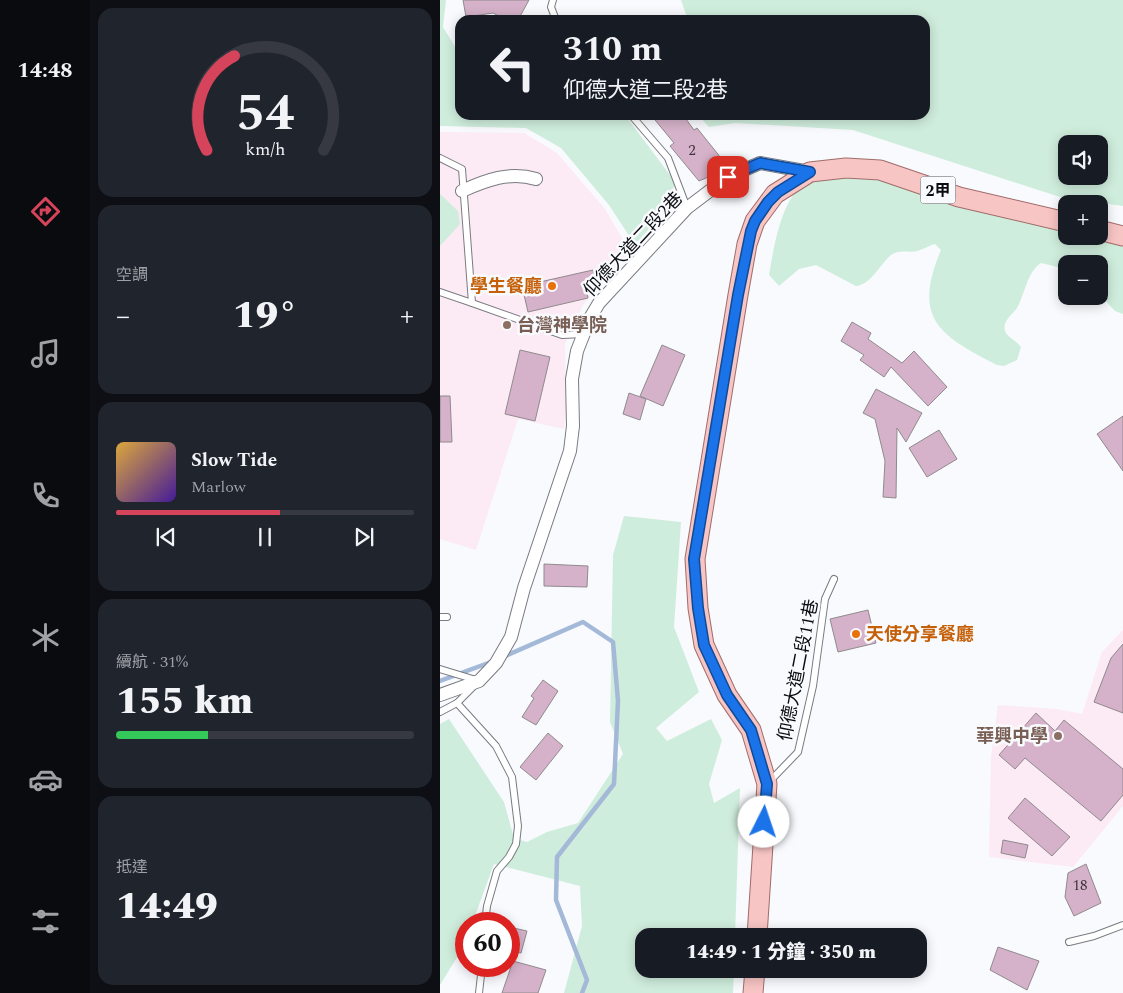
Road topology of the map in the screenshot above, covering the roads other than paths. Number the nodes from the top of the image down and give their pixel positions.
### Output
1 (553, 0) edge
2 (554, 15) edge
3 (636, 120) edge
4 (440, 158) edge
5 (810, 172) junction
6 (536, 179) dead end
7 (462, 191) junction
8 (687, 208) junction
9 (1058, 220) edge
10 (1108, 232) edge
11 (1123, 236) edge
12 (440, 292) edge
13 (472, 303) junction
14 (584, 334) junction
15 (834, 579) dead end
16 (440, 669) edge
17 (479, 681) junction
18 (440, 695) edge
19 (457, 703) junction
20 (440, 712) edge
21 (767, 784) junction
22 (486, 912) edge
23 (1123, 925) edge
24 (758, 928) edge
25 (1069, 942) dead end
26 (481, 977) edge
27 (754, 978) edge
28 (479, 993) edge
29 (753, 993) edge

1 - 2 lane
3 - 8 lane
4 - 7 lane
5 - 8 street, 仰德大道二段2巷
5 - 9 main road, 2甲
5 - 21 main road, 2甲
6 - 7 street
7 - 13 lane
8 - 14 street, 仰德大道二段2巷
10 - 11 main road
12 - 13 lane
13 - 14 lane
14 - 17 street, 仰德大道二段2巷
15 - 21 lane, 仰德大道二段11巷
16 - 17 lane
17 - 18 street
17 - 19 lane
19 - 20 lane
19 - 22 lane
21 - 24 main road, 2甲
23 - 25 lane
26 - 28 lane
27 - 29 main road

